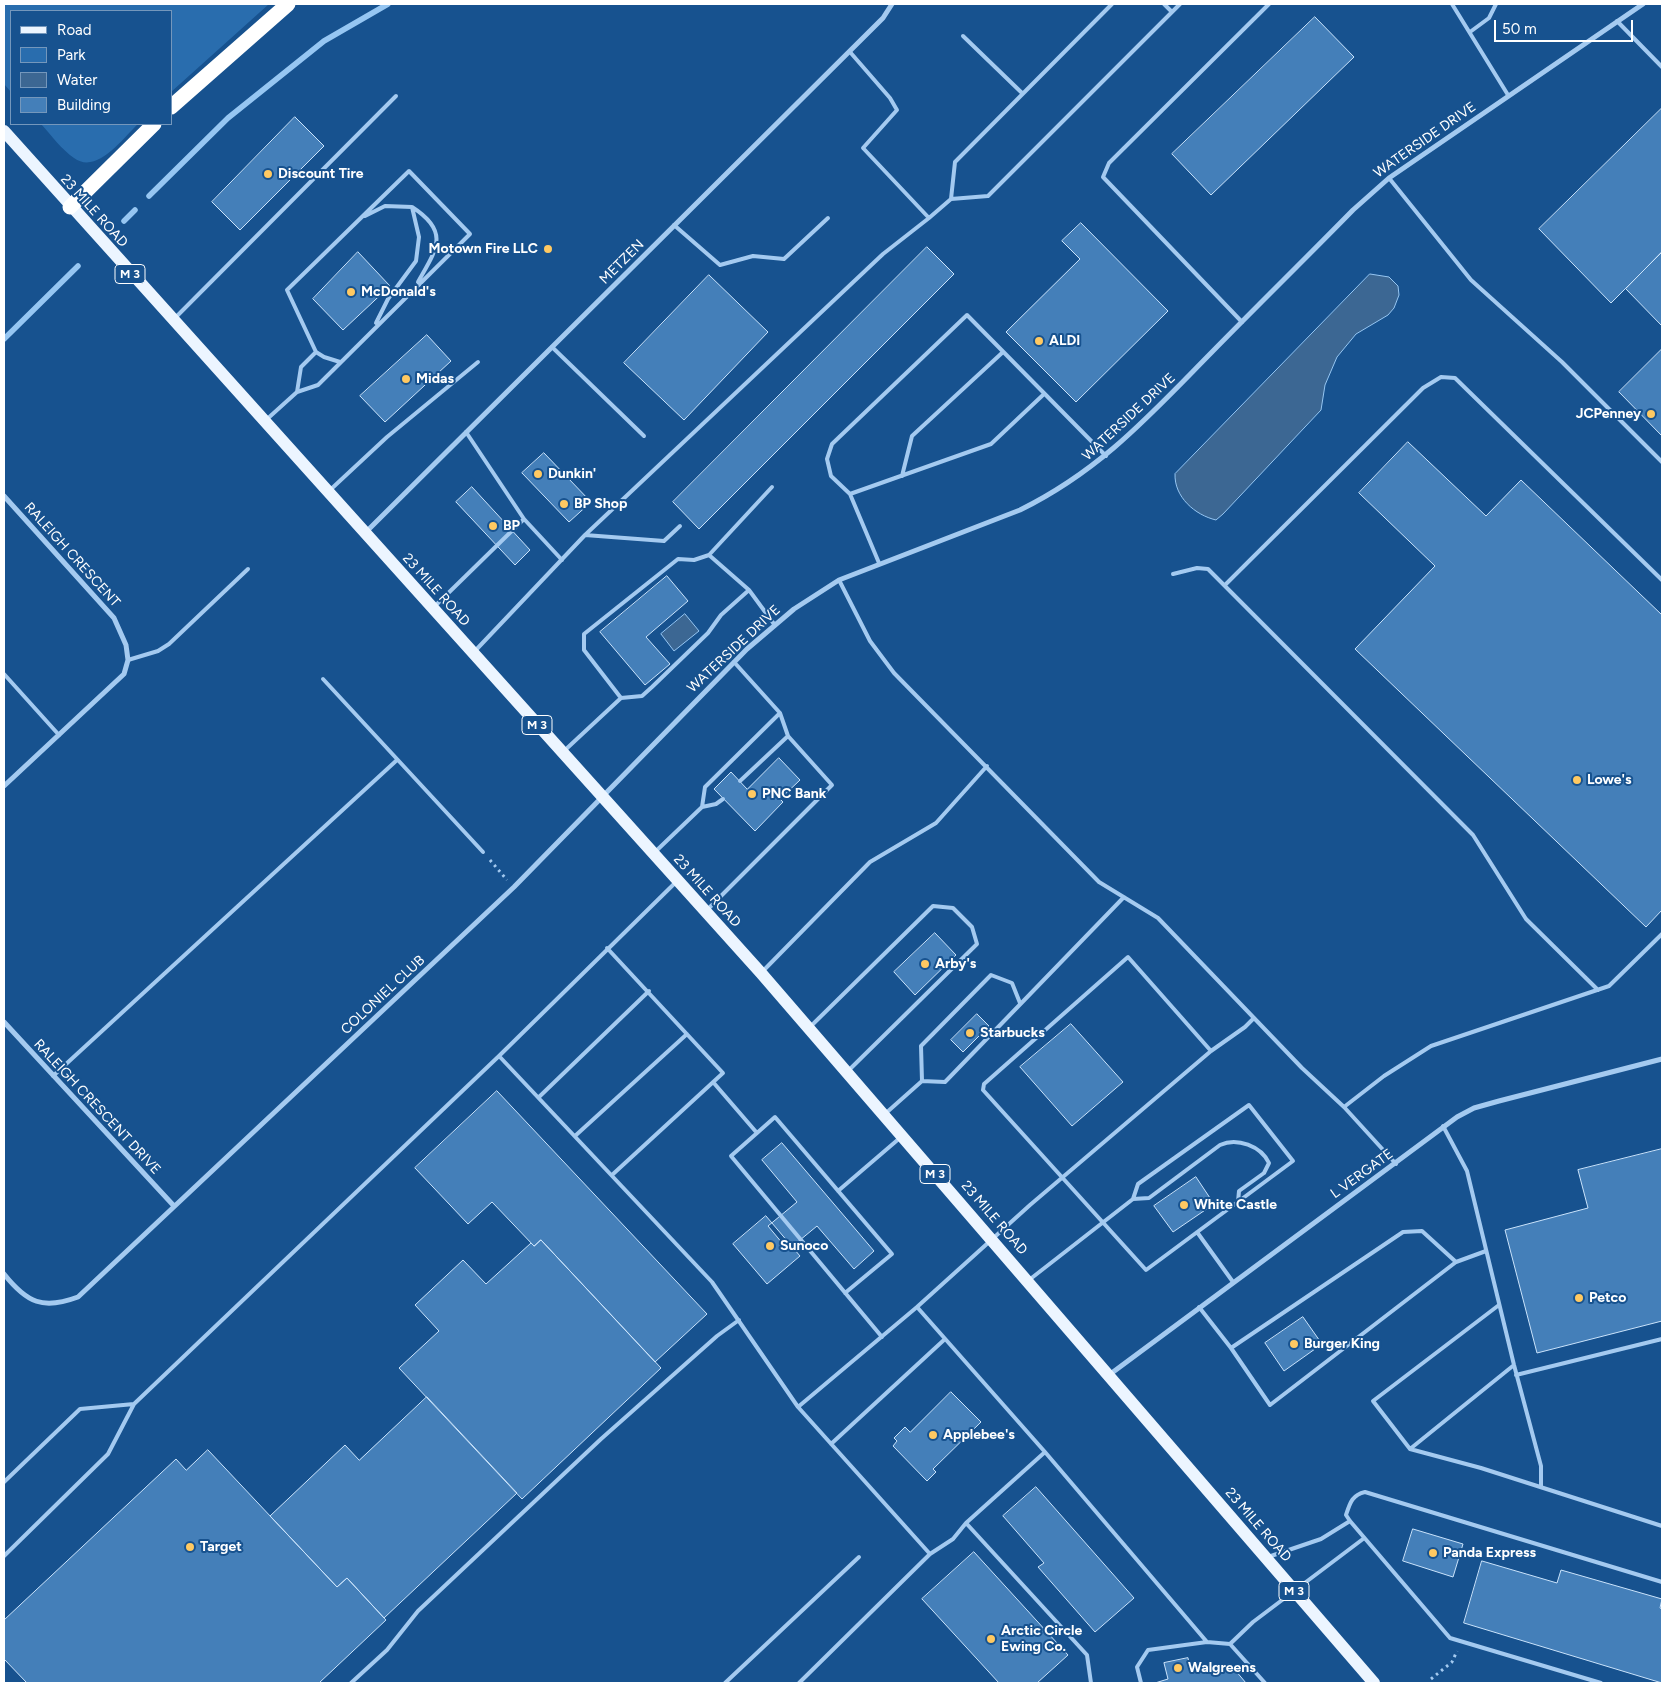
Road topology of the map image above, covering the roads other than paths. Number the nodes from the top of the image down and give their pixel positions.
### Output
1 (288, 4) edge
2 (892, 4) edge
3 (1112, 4) edge
4 (1164, 4) edge
5 (1180, 4) edge
6 (1269, 4) edge
7 (1452, 4) edge
8 (1496, 4) edge
9 (1643, 4) edge
10 (1172, 12) junction
11 (1617, 21) junction
12 (1470, 32) junction
13 (963, 36) dead end
14 (850, 52) junction
15 (1662, 68) edge
16 (1022, 93) junction
17 (1508, 95) junction
18 (396, 96) dead end
19 (172, 106) edge
20 (153, 125) edge
21 (4, 131) edge
22 (1389, 178) junction
23 (951, 198) junction
24 (70, 207) junction
25 (412, 207) junction
26 (362, 217) junction
27 (828, 218) dead end
28 (929, 218) junction
29 (674, 226) junction
30 (416, 287) junction
31 (173, 321) junction
32 (1242, 322) junction
33 (374, 328) junction
34 (552, 347) junction
35 (316, 352) junction
36 (1003, 352) junction
37 (340, 362) junction
38 (478, 362) dead end
39 (297, 392) junction
40 (1044, 394) junction
41 (265, 422) junction
42 (466, 432) junction
43 (644, 436) dead end
44 (1106, 456) junction
45 (1662, 462) edge
46 (902, 476) junction
47 (772, 487) dead end
48 (328, 493) junction
49 (850, 494) junction
50 (4, 496) edge
51 (524, 519) junction
52 (680, 526) dead end
53 (365, 534) junction
54 (585, 535) junction
55 (709, 555) junction
56 (562, 560) junction
57 (879, 563) junction
58 (248, 569) dead end
59 (1172, 574) dead end
60 (839, 580) junction
61 (1662, 580) edge
62 (1224, 585) junction
63 (749, 590) junction
64 (432, 608) junction
65 (774, 624) junction
66 (473, 653) junction
67 (128, 660) junction
68 (734, 662) junction
69 (4, 674) edge
70 (323, 679) dead end
71 (621, 698) junction
72 (780, 713) junction
73 (59, 734) junction
74 (788, 736) junction
75 (562, 752) junction
76 (397, 760) junction
77 (987, 766) junction
78 (740, 781) dead end
79 (4, 786) edge
80 (602, 796) junction
81 (723, 799) dead end
82 (702, 806) junction
83 (483, 852) road end
84 (654, 853) junction
85 (678, 881) junction
86 (1124, 897) junction
87 (706, 911) junction
88 (1662, 934) edge
89 (607, 948) junction
90 (761, 972) junction
91 (1598, 990) junction
92 (649, 991) junction
93 (1020, 1003) junction
94 (1254, 1018) junction
95 (4, 1022) edge
96 (809, 1028) junction
97 (687, 1034) junction
98 (1211, 1050) junction
99 (499, 1056) junction
100 (1662, 1059) edge
101 (848, 1072) junction
102 (53, 1076) junction
103 (922, 1081) junction
104 (713, 1082) junction
105 (539, 1097) junction
106 (1344, 1107) junction
107 (885, 1115) junction
108 (1442, 1126) junction
109 (757, 1133) junction
110 (575, 1136) junction
111 (903, 1136) junction
112 (1396, 1164) junction
113 (612, 1176) junction
114 (1062, 1177) junction
115 (838, 1191) junction
116 (1134, 1199) junction
117 (1238, 1202) junction
118 (174, 1206) junction
119 (1103, 1222) junction
120 (1197, 1232) junction
121 (993, 1240) junction
122 (1486, 1251) junction
123 (1456, 1262) junction
124 (4, 1274) edge
125 (1028, 1281) junction
126 (1233, 1282) junction
127 (846, 1293) junction
128 (1500, 1306) junction
129 (917, 1307) junction
130 (1199, 1307) junction
131 (740, 1320) junction
132 (882, 1337) junction
133 (945, 1339) junction
134 (1662, 1339) edge
135 (1231, 1348) junction
136 (1514, 1365) junction
137 (1516, 1375) junction
138 (1108, 1376) junction
139 (134, 1404) junction
140 (798, 1407) junction
141 (831, 1444) junction
142 (1410, 1449) junction
143 (1045, 1452) junction
144 (4, 1482) edge
145 (1541, 1487) junction
146 (1350, 1521) junction
147 (966, 1523) junction
148 (1662, 1526) edge
149 (1363, 1538) junction
150 (930, 1554) junction
151 (4, 1556) edge
152 (859, 1557) dead end
153 (1266, 1557) junction
154 (1662, 1582) edge
155 (1295, 1591) junction
156 (1207, 1642) junction
157 (1230, 1644) junction
158 (351, 1683) edge
159 (725, 1683) edge
160 (798, 1683) edge
161 (1091, 1683) edge
162 (1141, 1683) edge
163 (1264, 1683) edge
164 (1374, 1683) edge
165 (1601, 1683) edge

1 - 19 highway
2 - 14 street, METZEN
3 - 16 lane
4 - 10 lane
5 - 10 lane
6 - 32 lane
7 - 12 lane
8 - 12 lane
9 - 11 street, WATERSIDE DRIVE
10 - 23 lane
11 - 15 lane
11 - 17 street, WATERSIDE DRIVE
12 - 17 lane
13 - 16 lane
14 - 28 lane
14 - 29 street, METZEN
16 - 23 lane
17 - 22 street, WATERSIDE DRIVE
18 - 31 lane
20 - 24 highway
21 - 24 main road, 23 MILE ROAD / M 3
22 - 32 street, WATERSIDE DRIVE
22 - 45 lane
23 - 28 lane
24 - 31 main road, 23 MILE ROAD / M 3
25 - 26 lane
25 - 30 lane
25 - 33 lane
26 - 30 lane
26 - 35 lane
27 - 29 lane
28 - 54 lane
29 - 34 street, METZEN
30 - 33 lane
31 - 41 main road, 23 MILE ROAD / M 3
32 - 44 street, WATERSIDE DRIVE
33 - 37 lane
34 - 42 street, METZEN
34 - 43 lane
35 - 37 lane
35 - 39 lane
36 - 40 lane
36 - 46 lane
36 - 49 lane
37 - 39 lane
38 - 48 lane
39 - 41 lane
40 - 44 lane
40 - 46 lane
41 - 48 main road, 23 MILE ROAD / M 3
42 - 51 lane
42 - 53 street, METZEN
44 - 57 street, WATERSIDE DRIVE
46 - 49 lane
47 - 55 lane
48 - 53 main road, 23 MILE ROAD / M 3
49 - 57 lane
50 - 67 street, RALEIGH CRESCENT
51 - 56 lane
51 - 64 lane
52 - 54 lane
53 - 64 main road, 23 MILE ROAD / M 3
54 - 56 lane
55 - 63 lane
55 - 71 lane
56 - 66 lane
57 - 60 street, WATERSIDE DRIVE
58 - 67 lane
59 - 62 lane
60 - 65 street, WATERSIDE DRIVE
60 - 77 lane
61 - 62 lane
62 - 91 lane
63 - 65 lane
63 - 71 lane
64 - 66 main road, 23 MILE ROAD / M 3
65 - 68 street, WATERSIDE DRIVE
66 - 75 main road, 23 MILE ROAD / M 3
67 - 73 street
68 - 72 lane
68 - 80 street, WATERSIDE DRIVE
69 - 73 lane
70 - 76 lane
71 - 75 lane
72 - 74 lane
72 - 82 lane
73 - 79 street
74 - 78 lane
74 - 87 lane
75 - 80 main road, 23 MILE ROAD / M 3
76 - 83 lane
76 - 102 lane
77 - 86 lane
77 - 90 lane
80 - 84 main road, 23 MILE ROAD / M 3
80 - 118 street, COLONIEL CLUB
81 - 82 lane
82 - 84 lane
84 - 85 main road, 23 MILE ROAD / M 3
85 - 87 main road, 23 MILE ROAD / M 3
85 - 89 lane
86 - 93 lane
86 - 94 lane
87 - 90 main road, 23 MILE ROAD / M 3
88 - 91 lane
89 - 92 lane
89 - 99 lane
90 - 96 main road, 23 MILE ROAD / M 3
91 - 106 lane
92 - 97 lane
92 - 105 lane
93 - 103 lane
93 - 103 lane
94 - 98 lane
94 - 106 lane
95 - 102 street, RALEIGH CRESCENT DRIVE
96 - 101 main road, 23 MILE ROAD / M 3
96 - 101 lane
97 - 104 lane
97 - 110 lane
98 - 114 lane
98 - 114 lane
99 - 105 lane
99 - 139 lane
100 - 108 street, L VERGATE
101 - 107 main road, 23 MILE ROAD / M 3
102 - 118 street, RALEIGH CRESCENT DRIVE
103 - 107 lane
104 - 109 lane
104 - 113 lane
105 - 110 lane
106 - 112 lane
107 - 111 main road, 23 MILE ROAD / M 3
108 - 112 street, L VERGATE
108 - 122 lane
109 - 115 lane
109 - 127 lane
110 - 113 lane
111 - 115 lane
111 - 121 main road, 23 MILE ROAD / M 3
112 - 126 street, L VERGATE
113 - 131 lane
114 - 119 lane
114 - 121 lane
115 - 127 lane
116 - 117 lane
116 - 117 lane
116 - 119 lane
117 - 120 lane
118 - 124 street, COLONIEL CLUB
119 - 120 lane
119 - 125 lane
120 - 126 lane
121 - 125 main road, 23 MILE ROAD / M 3
121 - 129 lane
122 - 123 lane
122 - 128 lane
123 - 135 lane
123 - 135 lane
125 - 138 main road, 23 MILE ROAD / M 3
126 - 130 street, L VERGATE
127 - 132 lane
128 - 136 lane
128 - 142 lane
129 - 132 lane
129 - 133 lane
130 - 135 lane
130 - 138 street, L VERGATE
131 - 140 lane
131 - 158 lane
132 - 140 lane
133 - 141 lane
133 - 143 lane
134 - 137 lane
136 - 137 lane
136 - 142 lane
137 - 145 lane
138 - 153 main road, 23 MILE ROAD / M 3
139 - 144 lane
139 - 151 lane
140 - 141 lane
141 - 150 lane
142 - 145 lane
143 - 147 lane
143 - 156 lane
145 - 148 lane
146 - 149 lane
146 - 153 lane
146 - 154 lane
147 - 150 lane
147 - 161 lane
149 - 155 lane
149 - 165 lane
150 - 160 lane
152 - 159 lane
153 - 155 main road, 23 MILE ROAD / M 3
155 - 157 lane
155 - 164 main road, 23 MILE ROAD / M 3
156 - 157 lane
156 - 162 lane
157 - 163 lane

